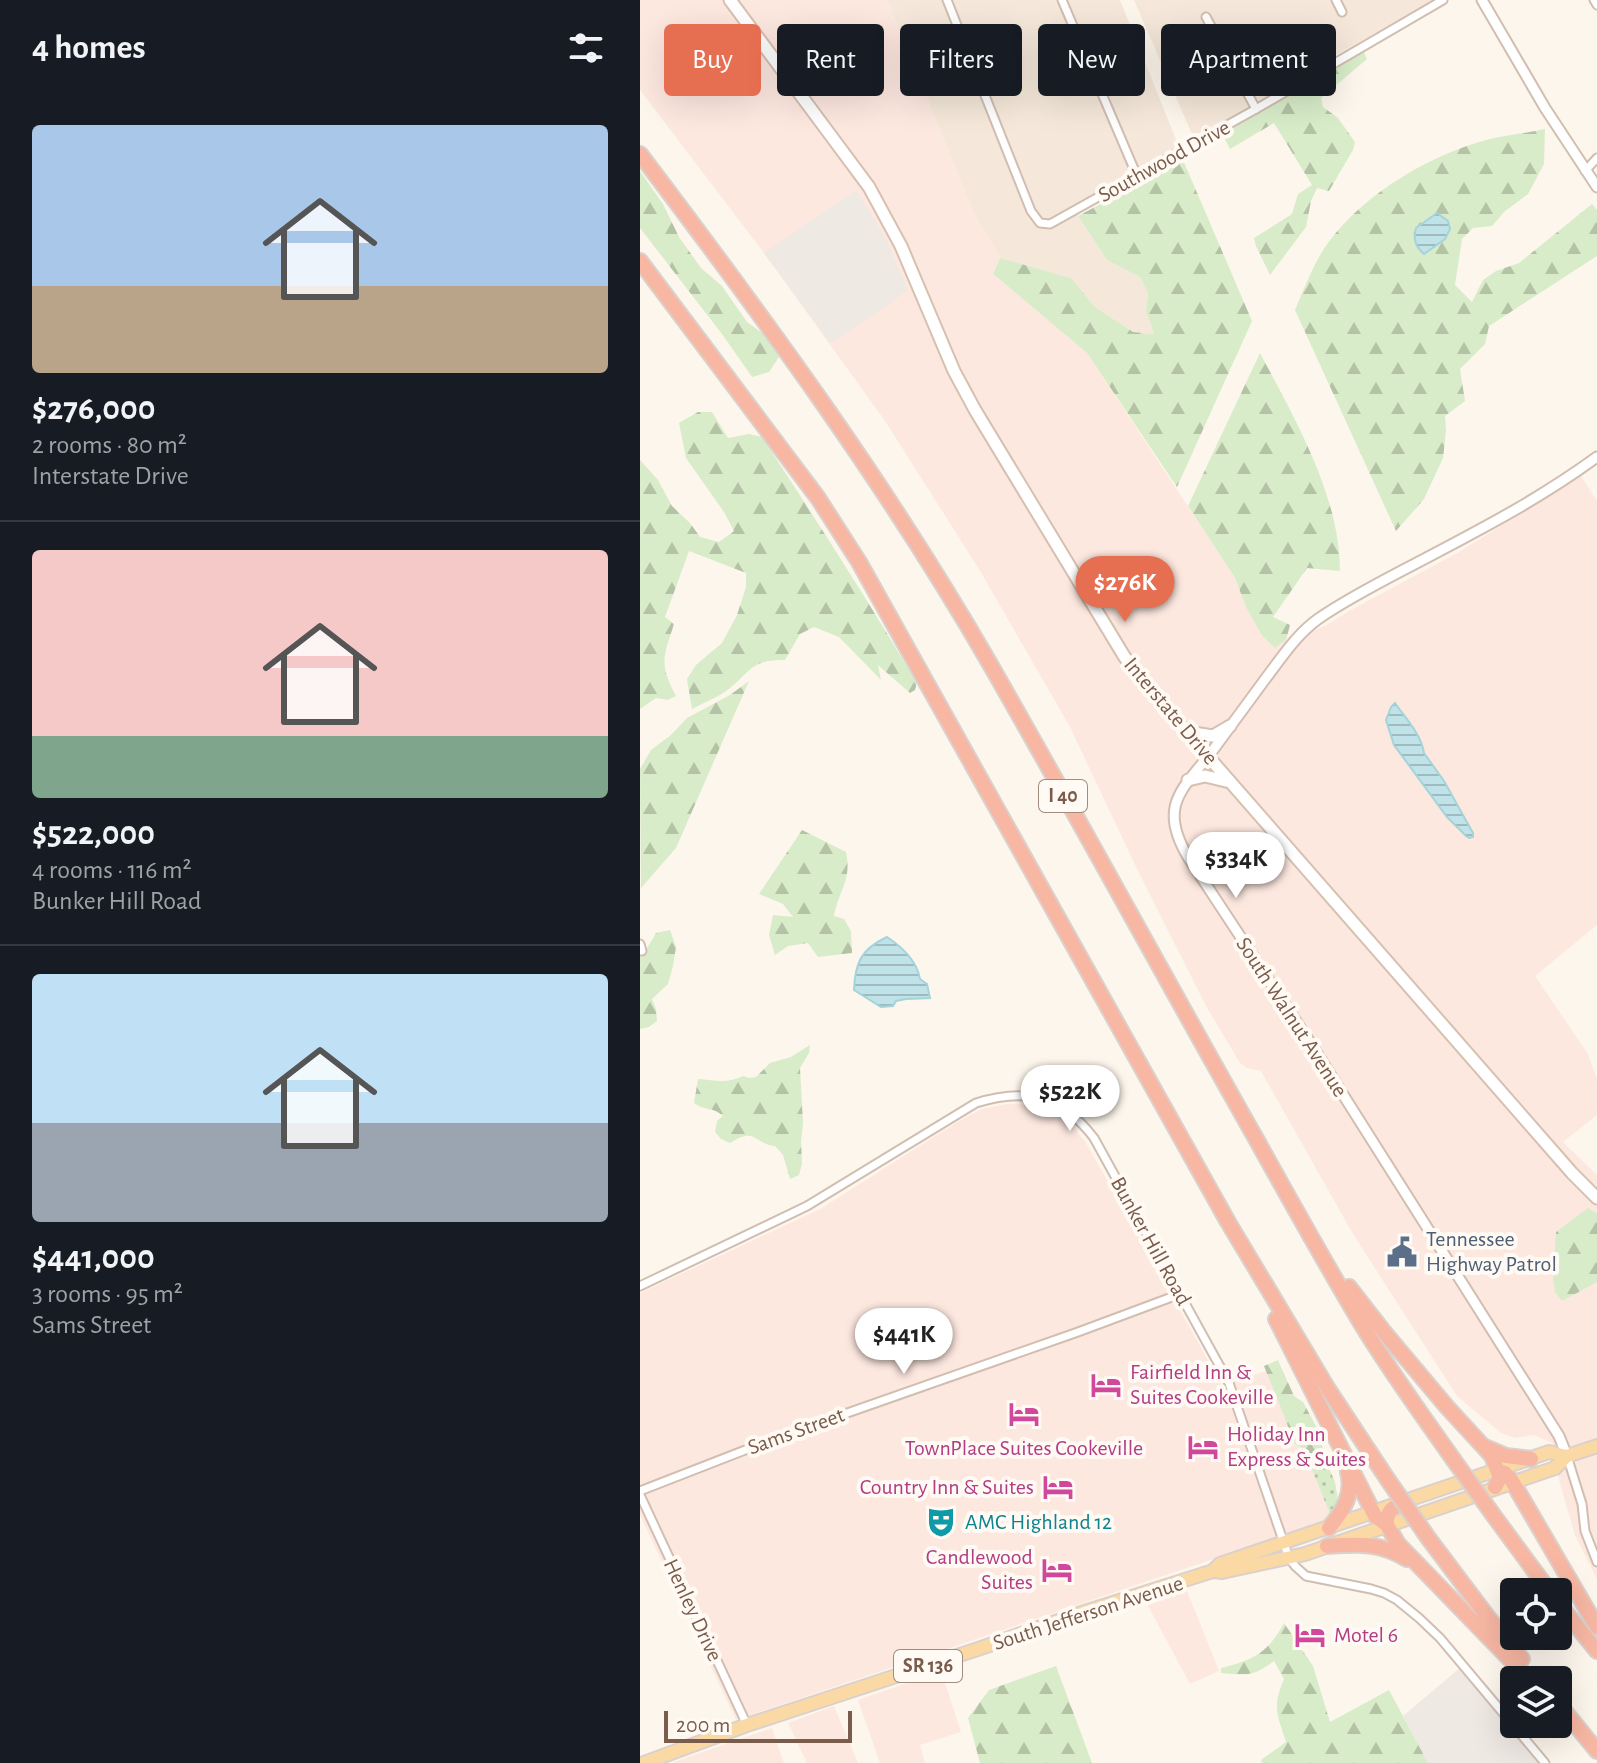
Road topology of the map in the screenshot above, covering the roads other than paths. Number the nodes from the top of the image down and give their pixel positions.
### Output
1 (730, 0) edge
2 (947, 0) edge
3 (1062, 0) edge
4 (1336, 0) edge
5 (1443, 0) edge
6 (1482, 0) edge
7 (1342, 12) dead end
8 (1206, 17) dead end
9 (1256, 109) junction
10 (640, 154) edge
11 (1597, 158) edge
12 (1585, 171) junction
13 (1137, 176) junction
14 (1597, 187) edge
15 (640, 261) edge
16 (1597, 457) edge
17 (1230, 726) junction
18 (1187, 732) junction
19 (1208, 756) junction
20 (1188, 780) junction
21 (1231, 783) junction
22 (640, 944) edge
23 (640, 951) edge
24 (1597, 1198) edge
25 (1228, 1222) junction
26 (1304, 1226) junction
27 (640, 1286) edge
28 (1180, 1294) junction
29 (1480, 1445) junction
30 (1597, 1446) edge
31 (1339, 1449) junction
32 (1567, 1456) junction
33 (1531, 1459) junction
34 (1498, 1471) junction
35 (1512, 1481) junction
36 (1495, 1487) junction
37 (640, 1493) edge
38 (1398, 1505) junction
39 (1373, 1513) junction
40 (1387, 1525) junction
41 (1329, 1528) junction
42 (1284, 1543) junction
43 (1327, 1546) junction
44 (1289, 1558) junction
45 (1597, 1562) edge
46 (1213, 1571) junction
47 (1540, 1578) edge
48 (1432, 1579) junction
49 (1572, 1620) edge
50 (1597, 1627) edge
51 (1597, 1651) edge
52 (1516, 1666) edge
53 (1528, 1666) edge
54 (1572, 1722) edge
55 (747, 1725) junction
56 (1595, 1748) edge
57 (644, 1763) edge
58 (1545, 1763) edge

1 - 18 main road, Interstate Drive
2 - 13 street, Southwood Drive
3 - 13 street
4 - 7 street
5 - 9 street, Southwood Drive
6 - 12 street
8 - 9 street
9 - 13 street, Southwood Drive
10 - 26 highway, I 40
11 - 12 street
12 - 14 street
15 - 25 highway
16 - 17 street, South Walnut Avenue
17 - 18 main road
17 - 19 street, South Walnut Avenue
18 - 19 main road, Interstate Drive
19 - 20 street, South Walnut Avenue
19 - 21 main road, Interstate Drive
20 - 21 main road
20 - 32 street, South Walnut Avenue
21 - 24 main road, Interstate Drive
22 - 23 street
25 - 31 highway
25 - 53 highway, bridge
26 - 29 highway
26 - 47 highway, I 40, bridge
27 - 28 street, Bunker Hill Road
28 - 37 street, Sams Street
28 - 42 street, Bunker Hill Road
29 - 33 highway
29 - 34 highway
30 - 32 main road, South Jefferson Avenue / SR 136
31 - 39 highway
31 - 41 highway
32 - 33 main road, South Jefferson Avenue / SR 136
32 - 35 main road, South Jefferson Avenue / SR 136
32 - 45 street
33 - 34 main road, South Jefferson Avenue / SR 136
34 - 35 highway
34 - 36 highway
34 - 38 main road, South Jefferson Avenue / SR 136
35 - 36 main road, South Jefferson Avenue / SR 136
35 - 50 highway
36 - 40 main road, South Jefferson Avenue / SR 136
37 - 55 street, Henley Drive
38 - 39 main road, South Jefferson Avenue / SR 136
38 - 40 highway
39 - 40 highway
39 - 41 main road, South Jefferson Avenue / SR 136
40 - 43 main road, South Jefferson Avenue / SR 136
40 - 48 highway
41 - 42 main road, South Jefferson Avenue / SR 136
42 - 44 street, Bunker Hill Road
42 - 46 main road, South Jefferson Avenue / SR 136
43 - 44 main road, South Jefferson Avenue / SR 136
43 - 48 highway
44 - 46 main road, South Jefferson Avenue / SR 136
44 - 58 street
46 - 55 main road, South Jefferson Avenue / SR 136
48 - 52 highway
49 - 51 highway
54 - 56 highway
55 - 57 main road, South Jefferson Avenue / SR 136

